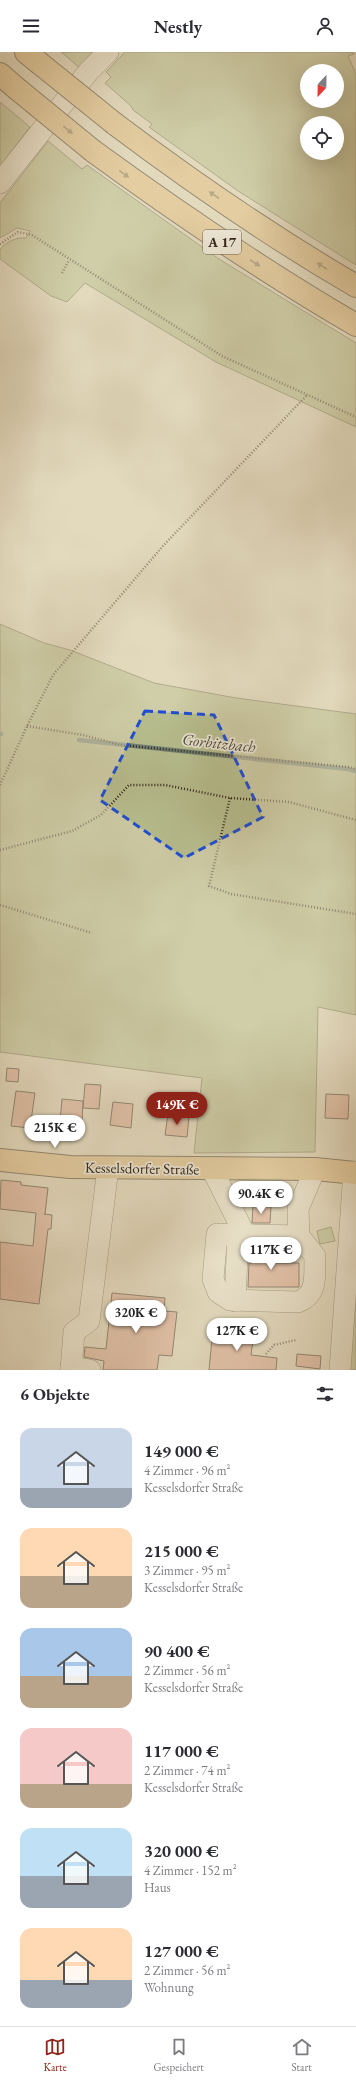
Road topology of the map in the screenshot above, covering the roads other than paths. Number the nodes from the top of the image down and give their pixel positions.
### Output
1 (108, 52) edge
2 (32, 57) edge
3 (0, 74) edge
4 (0, 183) edge
5 (356, 286) edge
6 (356, 325) edge
7 (0, 1160) edge
8 (108, 1168) junction
9 (212, 1169) junction
10 (315, 1169) junction
11 (355, 1172) edge
12 (236, 1234) junction
13 (299, 1236) junction
14 (77, 1369) edge
15 (340, 1370) edge

1 - 4 street
5 -> 2 main road, A 17, bridge
3 -> 6 main road, A 17, bridge
7 - 8 main road, Kesselsdorfer Straße
8 - 9 main road, Kesselsdorfer Straße
8 - 14 street
9 - 10 main road, Kesselsdorfer Straße
9 - 12 street
10 - 11 main road, Kesselsdorfer Straße
10 - 13 street
11 - 15 street
12 - 13 street
12 - 13 street

